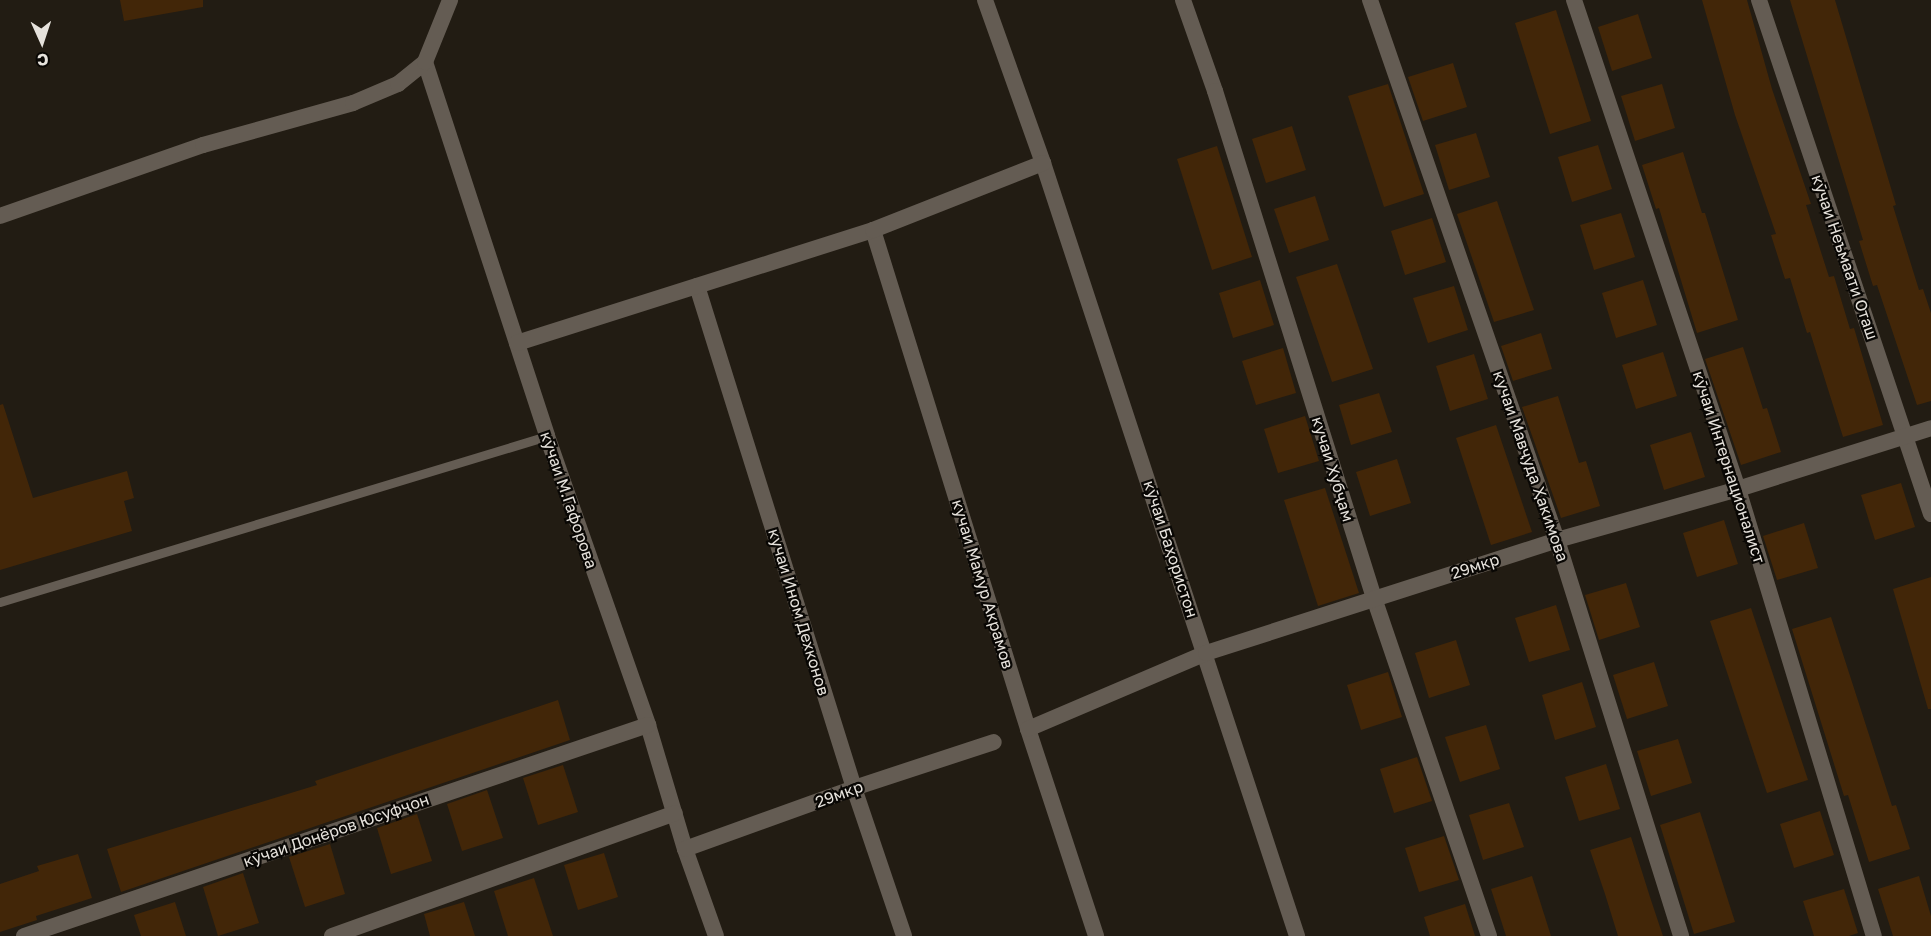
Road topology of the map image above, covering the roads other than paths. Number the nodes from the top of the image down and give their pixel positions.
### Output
1 (450, 0) edge
2 (985, 0) edge
3 (1184, 0) edge
4 (1370, 0) edge
5 (1574, 0) edge
6 (1759, 0) edge
7 (425, 62) junction
8 (1043, 163) junction
9 (0, 216) edge
10 (873, 230) junction
11 (697, 286) junction
12 (517, 343) junction
13 (1931, 428) edge
14 (547, 436) junction
15 (1906, 437) junction
16 (1737, 489) junction
17 (1931, 514) edge
18 (1557, 540) junction
19 (1374, 598) junction
20 (0, 602) edge
21 (1206, 653) junction
22 (648, 725) junction
23 (1028, 729) junction
24 (994, 742) dead end
25 (854, 788) junction
26 (675, 813) junction
27 (686, 849) junction
28 (24, 936) edge
29 (332, 936) edge
30 (716, 936) edge
31 (904, 936) edge
32 (1096, 936) edge
33 (1297, 936) edge
34 (1489, 936) edge
35 (1681, 936) edge
36 (1874, 936) edge

1 - 7 street
2 - 8 street, кӯчаи Баҳористон
3 - 19 street, кучаи Хубҷам
4 - 18 street, кучаи Мавҷуда Ҳакимова
5 - 16 street, кӯчаи Интернационалист
6 - 15 street, кӯчаи Неъмаати Оташ
7 - 9 street
7 - 12 street, кӯчаи М.Гафорова
8 - 10 street
8 - 21 street, кӯчаи Баҳористон
10 - 11 street
10 - 23 street, кучаи Мамур Акрамов
11 - 12 street
11 - 25 street, кучаи Ином Дехконов
12 - 14 street, кӯчаи М.Гафорова
13 - 15 street, 29мкр
14 - 20 lane
14 - 22 street, кӯчаи М.Гафорова
15 - 16 street, 29мкр
15 - 17 street, кӯчаи Неъмаати Оташ
16 - 18 street, 29мкр
16 - 36 street, кӯчаи Интернационалист
18 - 19 street, 29мкр
18 - 35 street, кучаи Мавҷуда Ҳакимова
19 - 21 street, 29мкр
19 - 34 street, кучаи Хубҷам
21 - 23 street, 29мкр
21 - 33 street, кӯчаи Баҳористон
22 - 26 street, кӯчаи М.Гафорова
22 - 28 street, кӯчаи Донёров Юсуфҷон
23 - 32 street, кучаи Мамур Акрамов
24 - 25 street, 29мкр
25 - 27 street, 29мкр
25 - 31 street, кучаи Ином Дехконов
26 - 27 street, кӯчаи М.Гафорова
26 - 29 street
27 - 30 street, кӯчаи М.Гафорова

